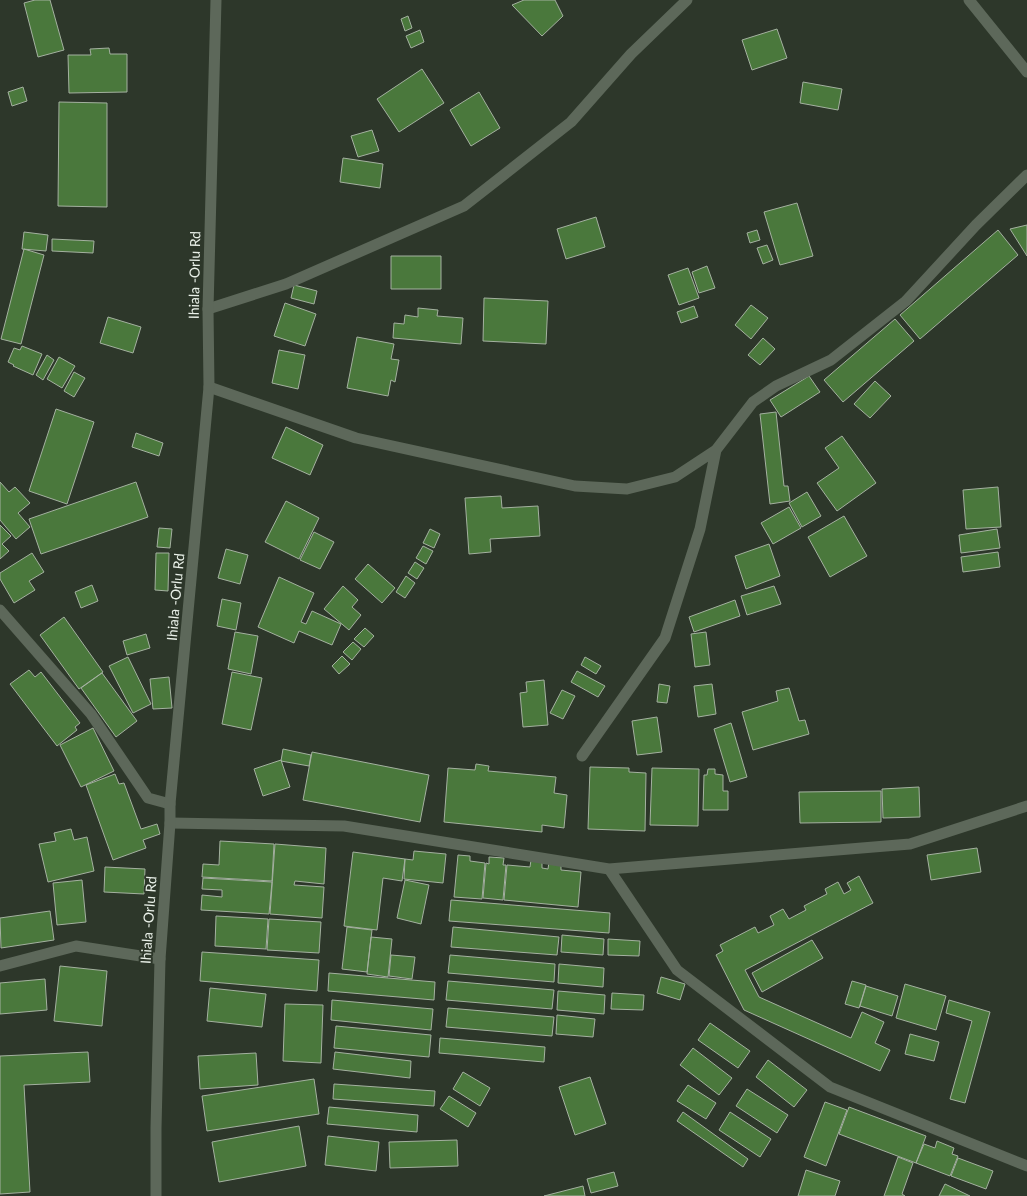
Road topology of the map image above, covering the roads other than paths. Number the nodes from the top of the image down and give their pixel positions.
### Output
1 (216, 0) edge
2 (687, 0) edge
3 (969, 0) edge
4 (1027, 72) edge
5 (1027, 175) edge
6 (208, 309) junction
7 (209, 387) junction
8 (716, 450) junction
9 (0, 610) edge
10 (582, 756) dead end
11 (170, 804) junction
12 (1027, 806) edge
13 (170, 823) junction
14 (609, 870) junction
15 (160, 959) junction
16 (0, 966) edge
17 (1027, 1166) edge
18 (156, 1196) edge

1 - 6 street, Ihiala -Orlu Rd
2 - 6 street
3 - 4 street
5 - 8 street
6 - 7 street, Ihiala -Orlu Rd
7 - 8 street
7 - 11 street, Ihiala -Orlu Rd
8 - 10 street
9 - 11 street
11 - 13 street, Ihiala -Orlu Rd
12 - 14 street
13 - 14 street
13 - 15 street, Ihiala -Orlu Rd
14 - 17 street
15 - 16 street
15 - 18 street, Ihiala -Orlu Rd

